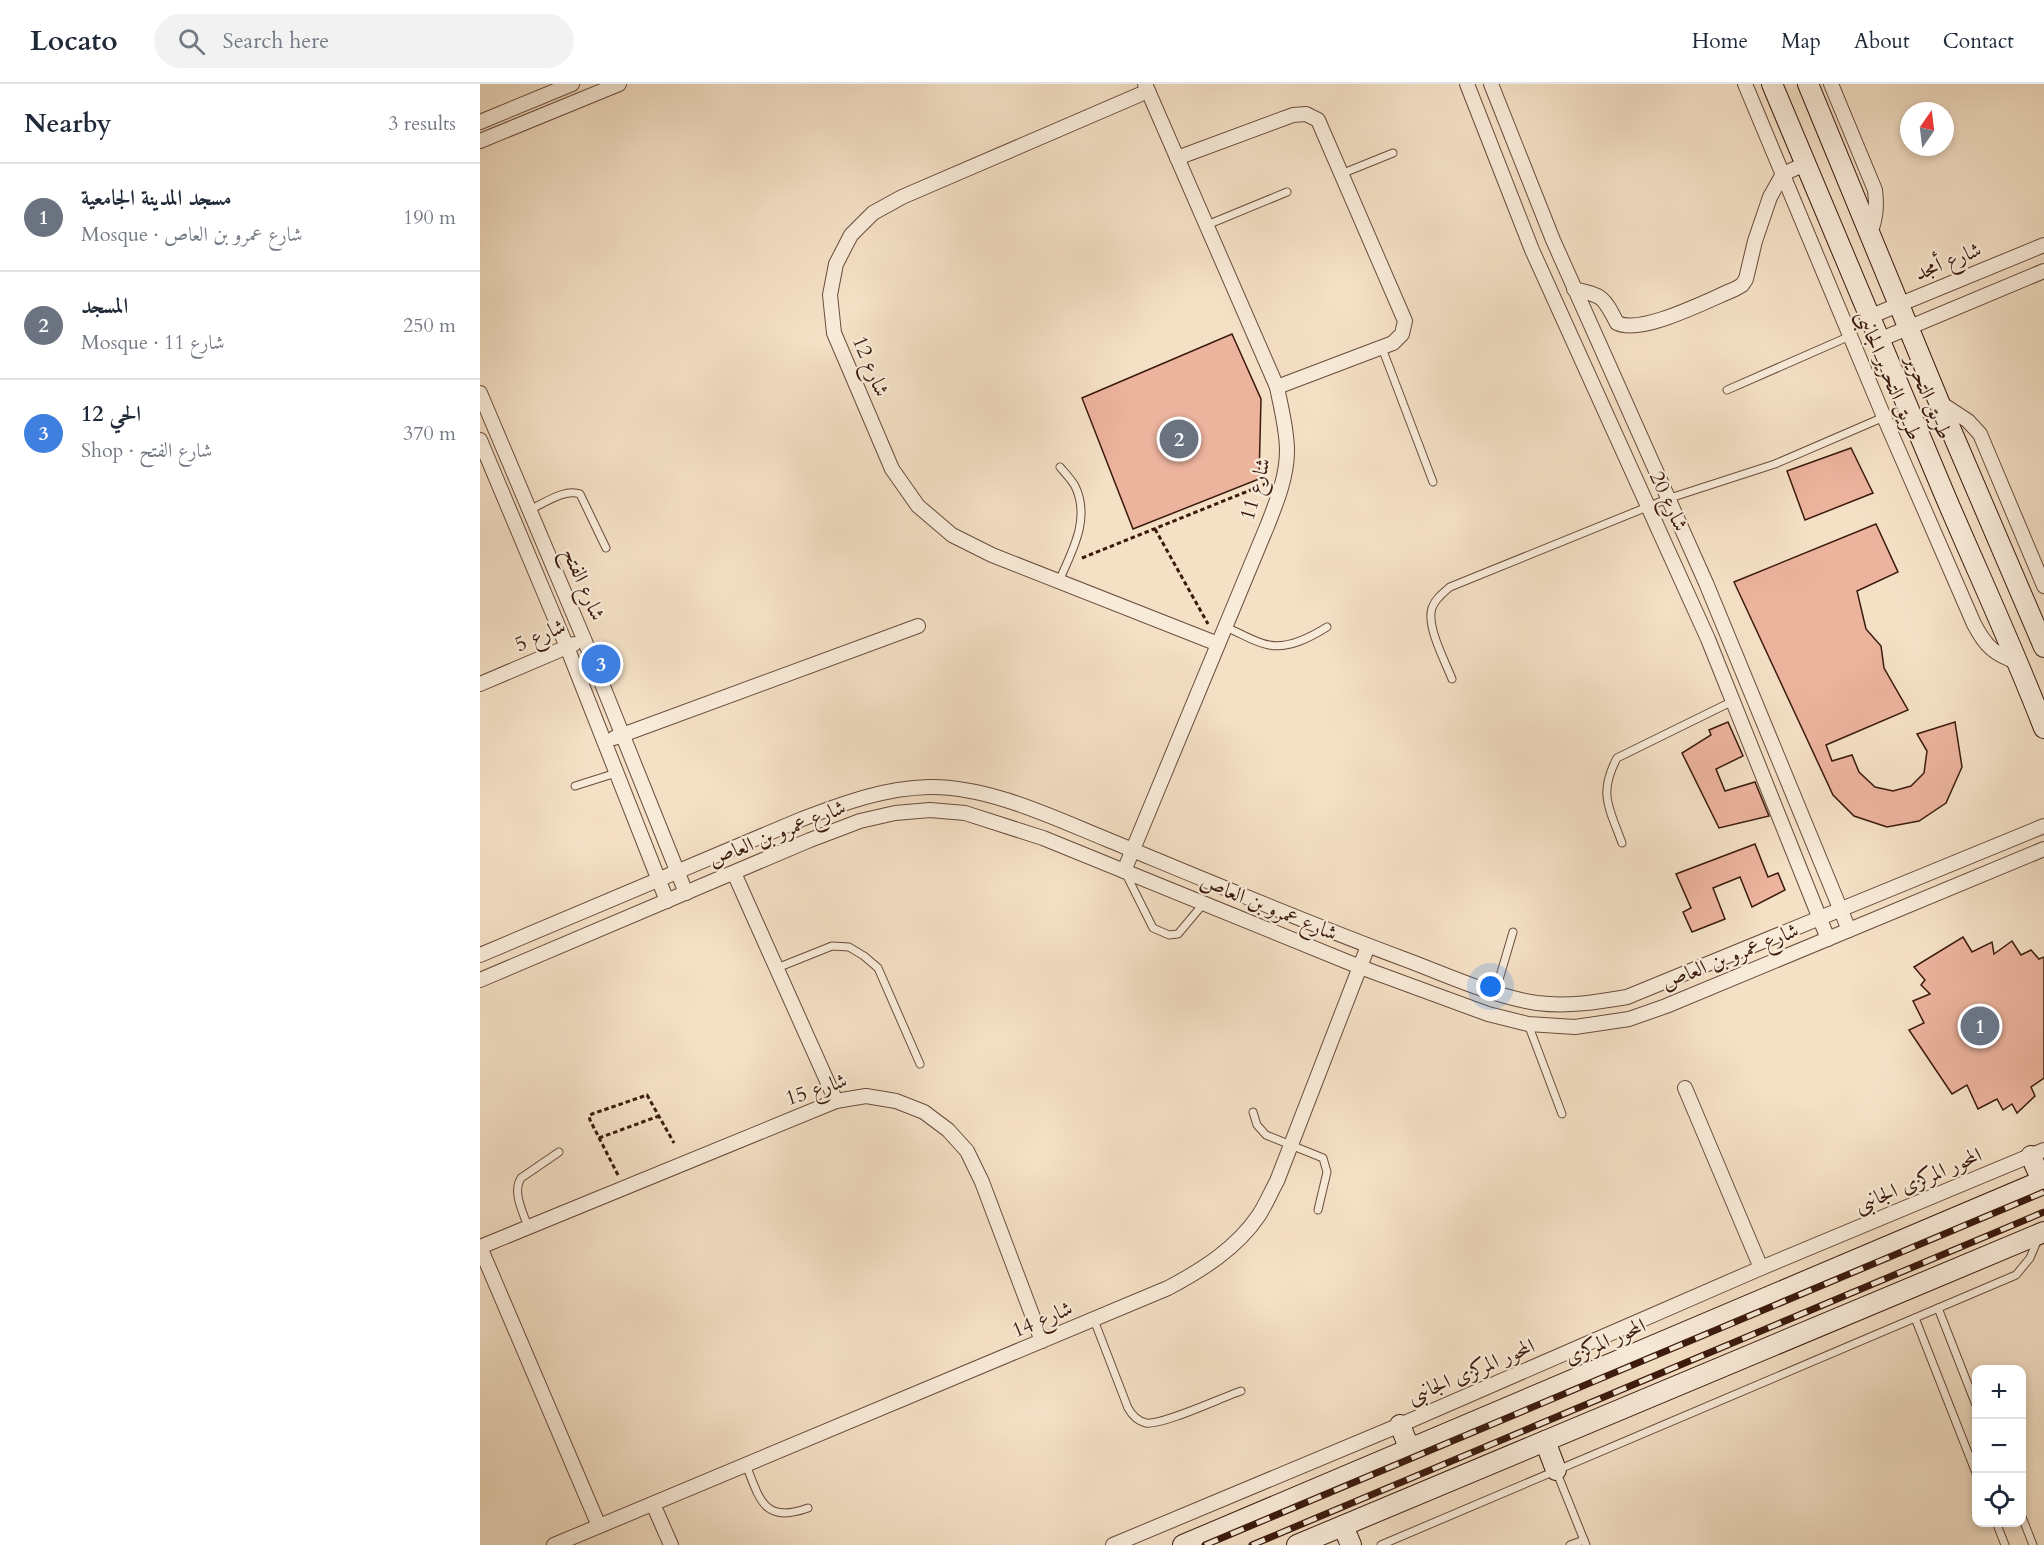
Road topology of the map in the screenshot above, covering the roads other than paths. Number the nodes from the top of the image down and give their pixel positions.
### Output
1 (572, 84) edge
2 (619, 84) edge
3 (1467, 84) edge
4 (1491, 84) edge
5 (1745, 84) edge
6 (1772, 84) edge
7 (1808, 84) edge
8 (1831, 84) edge
9 (1147, 87) edge
10 (480, 122) edge
11 (480, 141) edge
12 (1394, 153) dead end
13 (1178, 158) junction
14 (1805, 164) junction
15 (1341, 174) junction
16 (1783, 174) junction
17 (1287, 192) dead end
18 (1207, 225) junction
19 (1870, 234) junction
20 (2044, 244) edge
21 (2044, 271) edge
22 (1574, 289) junction
23 (1899, 304) junction
24 (1869, 317) junction
25 (1908, 327) junction
26 (1850, 336) junction
27 (1879, 340) junction
28 (1382, 348) junction
29 (1277, 387) junction
30 (1727, 390) dead end
31 (480, 393) edge
32 (1939, 402) junction
33 (1884, 417) junction
34 (480, 440) edge
35 (1060, 467) dead end
36 (1433, 482) dead end
37 (1667, 499) junction
38 (1648, 507) junction
39 (529, 511) junction
40 (606, 548) dead end
41 (1059, 581) junction
42 (2044, 586) edge
43 (918, 626) dead end
44 (1225, 627) junction
45 (1327, 627) dead end
46 (584, 639) junction
47 (1218, 644) junction
48 (567, 647) junction
49 (2044, 647) edge
50 (2019, 663) junction
51 (1452, 679) dead end
52 (480, 684) edge
53 (1733, 701) junction
54 (2044, 728) edge
55 (622, 735) junction
56 (604, 741) junction
57 (616, 773) junction
58 (575, 786) dead end
59 (2044, 826) edge
60 (1622, 843) dead end
61 (2044, 849) edge
62 (1133, 850) junction
63 (1124, 871) junction
64 (677, 872) junction
65 (734, 873) junction
66 (659, 880) junction
67 (686, 893) junction
68 (667, 901) junction
69 (1204, 903) junction
70 (1840, 909) junction
71 (1819, 918) junction
72 (1849, 930) junction
73 (1513, 932) dead end
74 (1828, 939) junction
75 (1368, 946) junction
76 (480, 955) edge
77 (1360, 967) junction
78 (777, 969) junction
79 (480, 980) edge
80 (1495, 993) junction
81 (1528, 1024) junction
82 (920, 1064) dead end
83 (1685, 1088) dead end
84 (836, 1101) junction
85 (1253, 1112) dead end
86 (1562, 1114) dead end
87 (1291, 1145) junction
88 (559, 1152) dead end
89 (2038, 1153) edge
90 (2043, 1180) edge
91 (1318, 1210) dead end
92 (528, 1227) junction
93 (2042, 1232) edge
94 (480, 1247) edge
95 (1761, 1268) junction
96 (1938, 1308) junction
97 (1915, 1318) junction
98 (1094, 1320) junction
99 (1042, 1341) junction
100 (1241, 1390) dead end
101 (1972, 1393) edge
102 (1400, 1425) junction
103 (1545, 1441) junction
104 (1410, 1450) junction
105 (1972, 1460) edge
106 (746, 1465) junction
107 (1556, 1470) junction
108 (654, 1504) junction
109 (808, 1508) dead end
110 (599, 1526) junction
111 (1343, 1526) junction
112 (1998, 1527) edge
113 (2026, 1527) edge
114 (1585, 1543) edge
115 (554, 1545) edge
116 (671, 1545) edge
117 (1113, 1545) edge
118 (1183, 1545) edge
119 (1297, 1545) edge
120 (1351, 1545) edge
121 (1381, 1545) edge
122 (1570, 1545) edge
123 (2005, 1545) edge
124 (2032, 1545) edge

1 - 10 street
2 - 11 street
3 - 38 street, شارع 20
4 - 22 street, شارع 20
5 - 16 street, طريق التحرير الجانبى
6 - 14 main road, طريق التحرير
7 - 19 main road, طريق التحرير
8 - 19 street
9 - 13 street, شارع 11
9 - 41 street, شارع 12
12 - 15 lane
13 - 15 street
13 - 18 street, شارع 11
14 - 16 street
14 - 24 main road, طريق التحرير
15 - 28 street
16 - 22 street
16 - 26 street, طريق التحرير الجانبى
17 - 18 lane
18 - 29 street, شارع 11
19 - 23 main road, طريق التحرير
20 - 23 street, شارع أمجد
21 - 25 street
22 - 37 street, شارع 20
23 - 24 street, شارع أمجد
23 - 25 main road, طريق التحرير
24 - 27 main road, طريق التحرير
25 - 27 street
25 - 32 main road, طريق التحرير
26 - 30 lane
26 - 33 street, طريق التحرير الجانبى
27 - 50 main road, طريق التحرير
28 - 29 street
28 - 36 lane
29 - 44 street, شارع 11
31 - 39 street, شارع الفتح
32 - 42 street, طريق التحرير الجانبى
32 - 49 main road, طريق التحرير
33 - 37 lane
33 - 50 street, طريق التحرير الجانبى
34 - 48 street, شارع الفتح
35 - 41 lane
37 - 38 lane
37 - 70 street, شارع 20
38 - 51 lane
38 - 53 street, شارع 20
39 - 40 lane
39 - 46 street, شارع الفتح
41 - 47 street, شارع 12
43 - 55 street
44 - 45 lane
44 - 47 street, شارع 11
46 - 48 street, شارع 5
46 - 55 street, شارع الفتح
47 - 62 street, شارع 11
48 - 52 street, شارع 5
48 - 56 street, شارع الفتح
50 - 54 main road, طريق التحرير
53 - 60 lane
53 - 71 street, شارع 20
55 - 56 street
55 - 64 street, شارع الفتح
56 - 57 street, شارع الفتح
57 - 58 lane
57 - 66 street, شارع الفتح
59 - 70 street, شارع عمرو بن العاص
61 - 72 street, شارع عمرو بن العاص
62 - 63 street, شارع 11
62 - 64 street, شارع عمرو بن العاص
62 - 75 street, شارع عمرو بن العاص
63 - 65 street, شارع عمرو بن العاص
63 - 69 street, شارع عمرو بن العاص
63 - 69 lane
64 - 66 street, شارع عمرو بن العاص
64 - 67 street, شارع الفتح
65 - 67 street, شارع عمرو بن العاص
65 - 78 street
66 - 68 street, شارع الفتح
66 - 76 street, شارع عمرو بن العاص
67 - 68 street, شارع عمرو بن العاص
68 - 79 street, شارع عمرو بن العاص
69 - 77 street, شارع عمرو بن العاص
70 - 71 street, شارع عمرو بن العاص
70 - 72 street, شارع 20
71 - 74 street, شارع 20
71 - 80 street, شارع عمرو بن العاص
72 - 74 street, شارع عمرو بن العاص
73 - 80 lane
74 - 81 street, شارع عمرو بن العاص
75 - 77 street, شارع 14
75 - 80 street, شارع عمرو بن العاص
77 - 81 street, شارع عمرو بن العاص
77 - 87 street, شارع 14
78 - 82 lane
78 - 84 street
81 - 86 lane
83 - 95 street
84 - 92 street, شارع 15
84 - 99 street, شارع 15
85 - 87 lane
87 - 91 lane
87 - 98 street, شارع 14
88 - 92 lane
89 - 90 main road
89 - 95 street, المحور المركزى الجانبى
90 - 104 main road, المحور المركزى
92 - 94 street, شارع 15
93 - 96 lane
93 - 103 main road
94 - 110 street
95 - 102 street, المحور المركزى الجانبى
96 - 97 lane
96 - 101 lane
97 - 105 lane
97 - 107 lane
98 - 99 street, شارع 14
98 - 100 lane
99 - 106 street, شارع 14
102 - 104 main road
102 - 117 street, المحور المركزى الجانبى
103 - 107 main road
103 - 111 main road
104 - 118 main road, المحور المركزى
106 - 108 street, شارع 14
106 - 109 lane
107 - 114 lane
107 - 121 lane
108 - 110 street, شارع 14
108 - 116 street
110 - 115 street, شارع 14
111 - 119 main road
111 - 120 main road
112 - 123 lane
113 - 124 lane
114 - 122 lane

